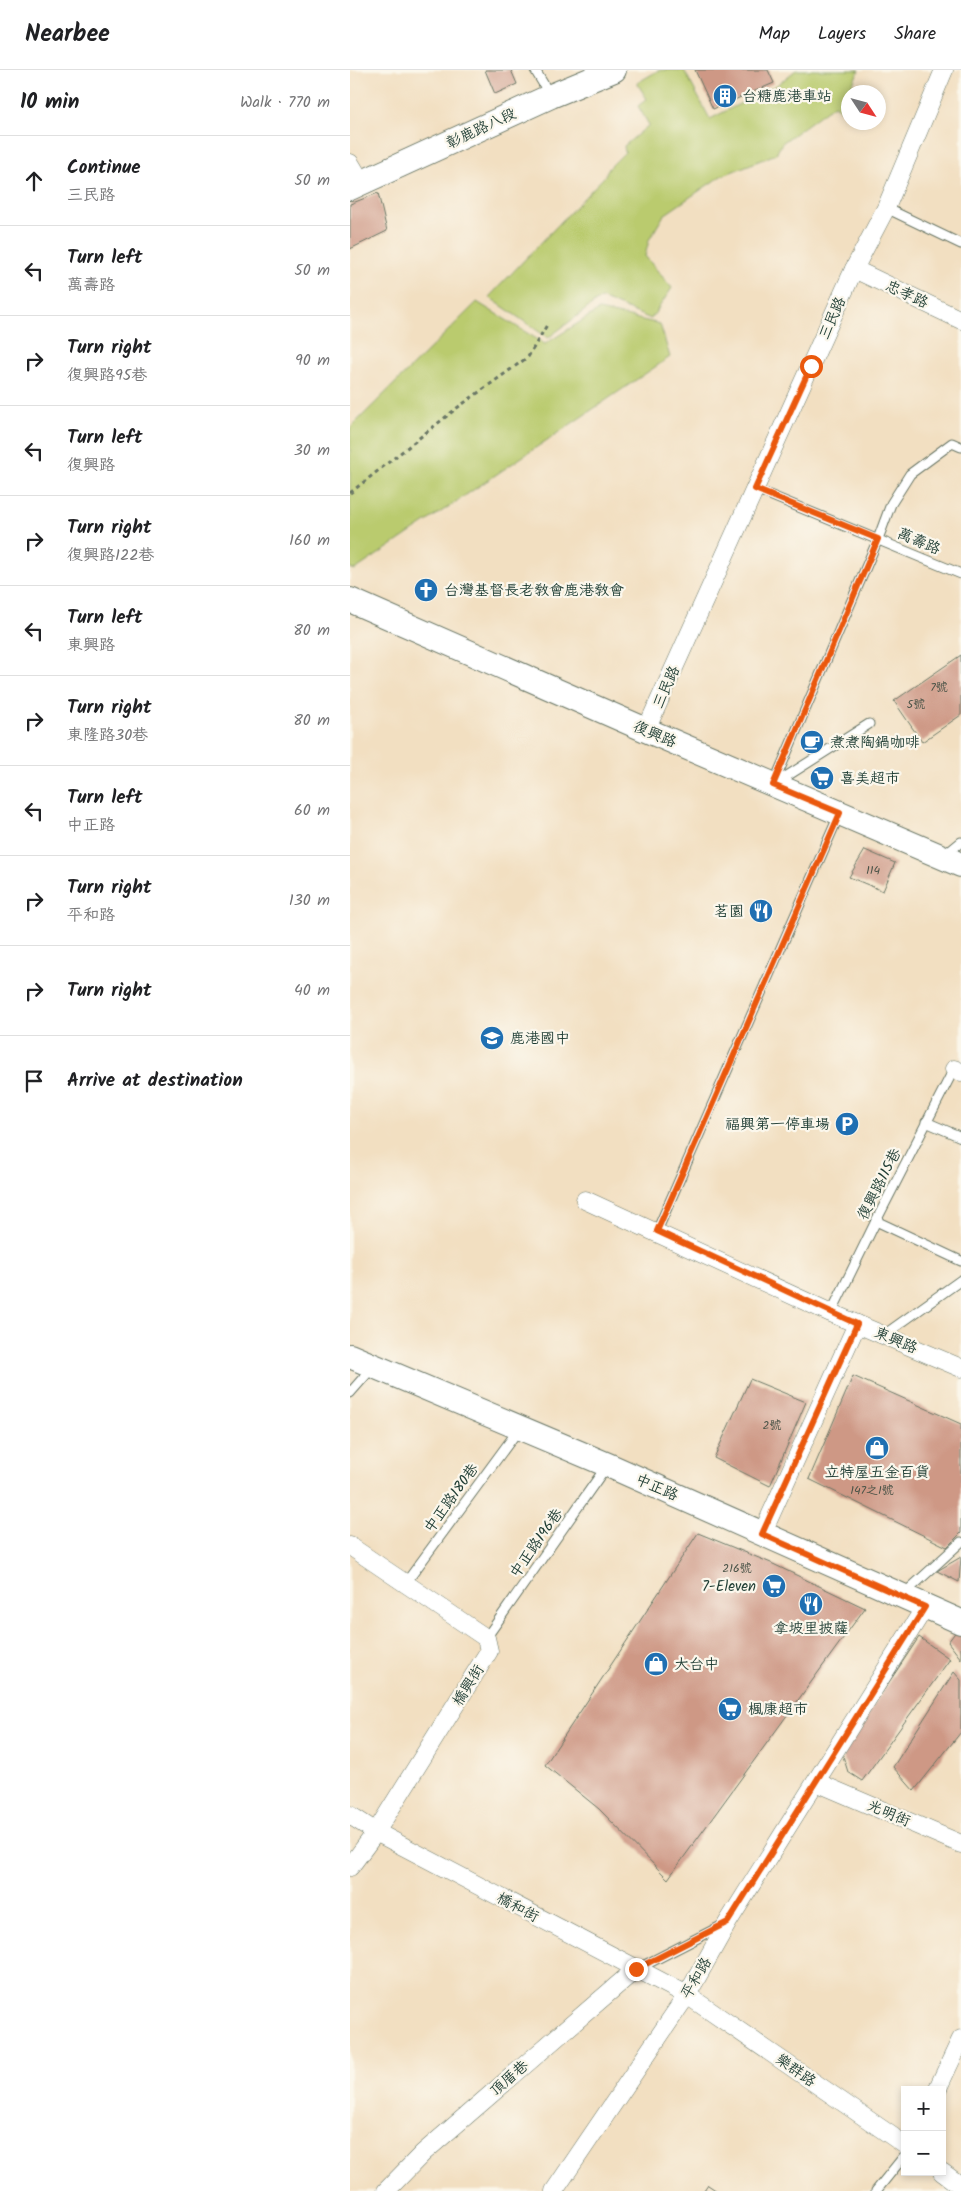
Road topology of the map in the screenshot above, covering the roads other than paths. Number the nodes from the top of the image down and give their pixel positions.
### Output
1 (534, 70) edge
2 (614, 70) edge
3 (944, 70) edge
4 (550, 96) junction
5 (350, 163) edge
6 (356, 186) edge
7 (886, 208) junction
8 (961, 244) edge
9 (854, 269) junction
10 (961, 320) edge
11 (961, 447) edge
12 (755, 489) junction
13 (878, 539) junction
14 (961, 574) edge
15 (350, 600) edge
16 (869, 724) dead end
17 (646, 730) junction
18 (773, 785) junction
19 (840, 813) junction
20 (955, 854) edge
21 (957, 1071) edge
22 (926, 1122) junction
23 (961, 1137) edge
24 (585, 1200) dead end
25 (876, 1221) junction
26 (657, 1231) junction
27 (961, 1261) edge
28 (961, 1280) edge
29 (831, 1313) junction
30 (857, 1324) junction
31 (884, 1335) junction
32 (350, 1356) edge
33 (374, 1366) junction
34 (961, 1368) edge
35 (350, 1393) edge
36 (520, 1427) junction
37 (608, 1464) junction
38 (762, 1534) junction
39 (961, 1542) edge
40 (350, 1546) edge
41 (405, 1584) junction
42 (902, 1596) junction
43 (925, 1607) junction
44 (961, 1622) edge
45 (486, 1638) junction
46 (816, 1782) junction
47 (350, 1815) edge
48 (376, 1832) junction
49 (961, 1844) edge
50 (350, 1868) edge
51 (728, 1922) junction
52 (636, 1969) junction
53 (688, 1994) junction
54 (961, 2039) edge
55 (939, 2086) edge
56 (901, 2142) edge
57 (901, 2160) edge
58 (946, 2175) edge
59 (961, 2186) edge
60 (386, 2191) edge
61 (554, 2191) edge
62 (876, 2191) edge

1 - 4 lane
2 - 4 street, 彰鹿路八段
3 - 7 street, 三民路
4 - 6 street, 彰鹿路八段
5 - 6 street
7 - 8 lane
7 - 9 street, 三民路
9 - 10 street, 忠孝路
9 - 12 street, 三民路
11 - 13 lane
12 - 13 lane, 萬壽路
12 - 17 street, 三民路
13 - 14 lane, 萬壽路
13 - 18 lane
15 - 17 street, 復興路
16 - 18 lane
17 - 18 street, 復興路
18 - 19 street, 復興路
19 - 20 street, 復興路
19 - 26 lane
21 - 22 lane, 復興路115巷
22 - 23 lane
22 - 25 lane, 復興路115巷
24 - 26 street, 東興路
25 - 27 lane
25 - 29 lane, 復興路115巷
26 - 29 street, 東興路
28 - 31 lane
29 - 30 street, 東興路
30 - 31 street, 東興路
30 - 38 street
31 - 34 street, 東興路
32 - 33 street, 中正路
33 - 35 lane
33 - 36 street, 中正路
36 - 37 street, 中正路
36 - 41 lane, 中正路180巷
37 - 38 street, 中正路
37 - 45 lane, 中正路196巷
38 - 42 street, 中正路
39 - 42 lane
40 - 41 street
41 - 45 street
42 - 43 street, 中正路
43 - 44 street, 中正路
43 - 46 street, 平和路
45 - 48 street, 橋興街
46 - 49 street, 光明街
46 - 51 street, 平和路
47 - 48 street, 橋和街
48 - 50 street, 橋興街
48 - 52 street, 橋和街
51 - 52 lane
51 - 53 street, 平和路
52 - 53 street, 橋和街
52 - 60 street, 頂厝巷
53 - 56 street, 樂群路
53 - 61 street, 平和路
54 - 55 street
57 - 62 lane
58 - 59 street

